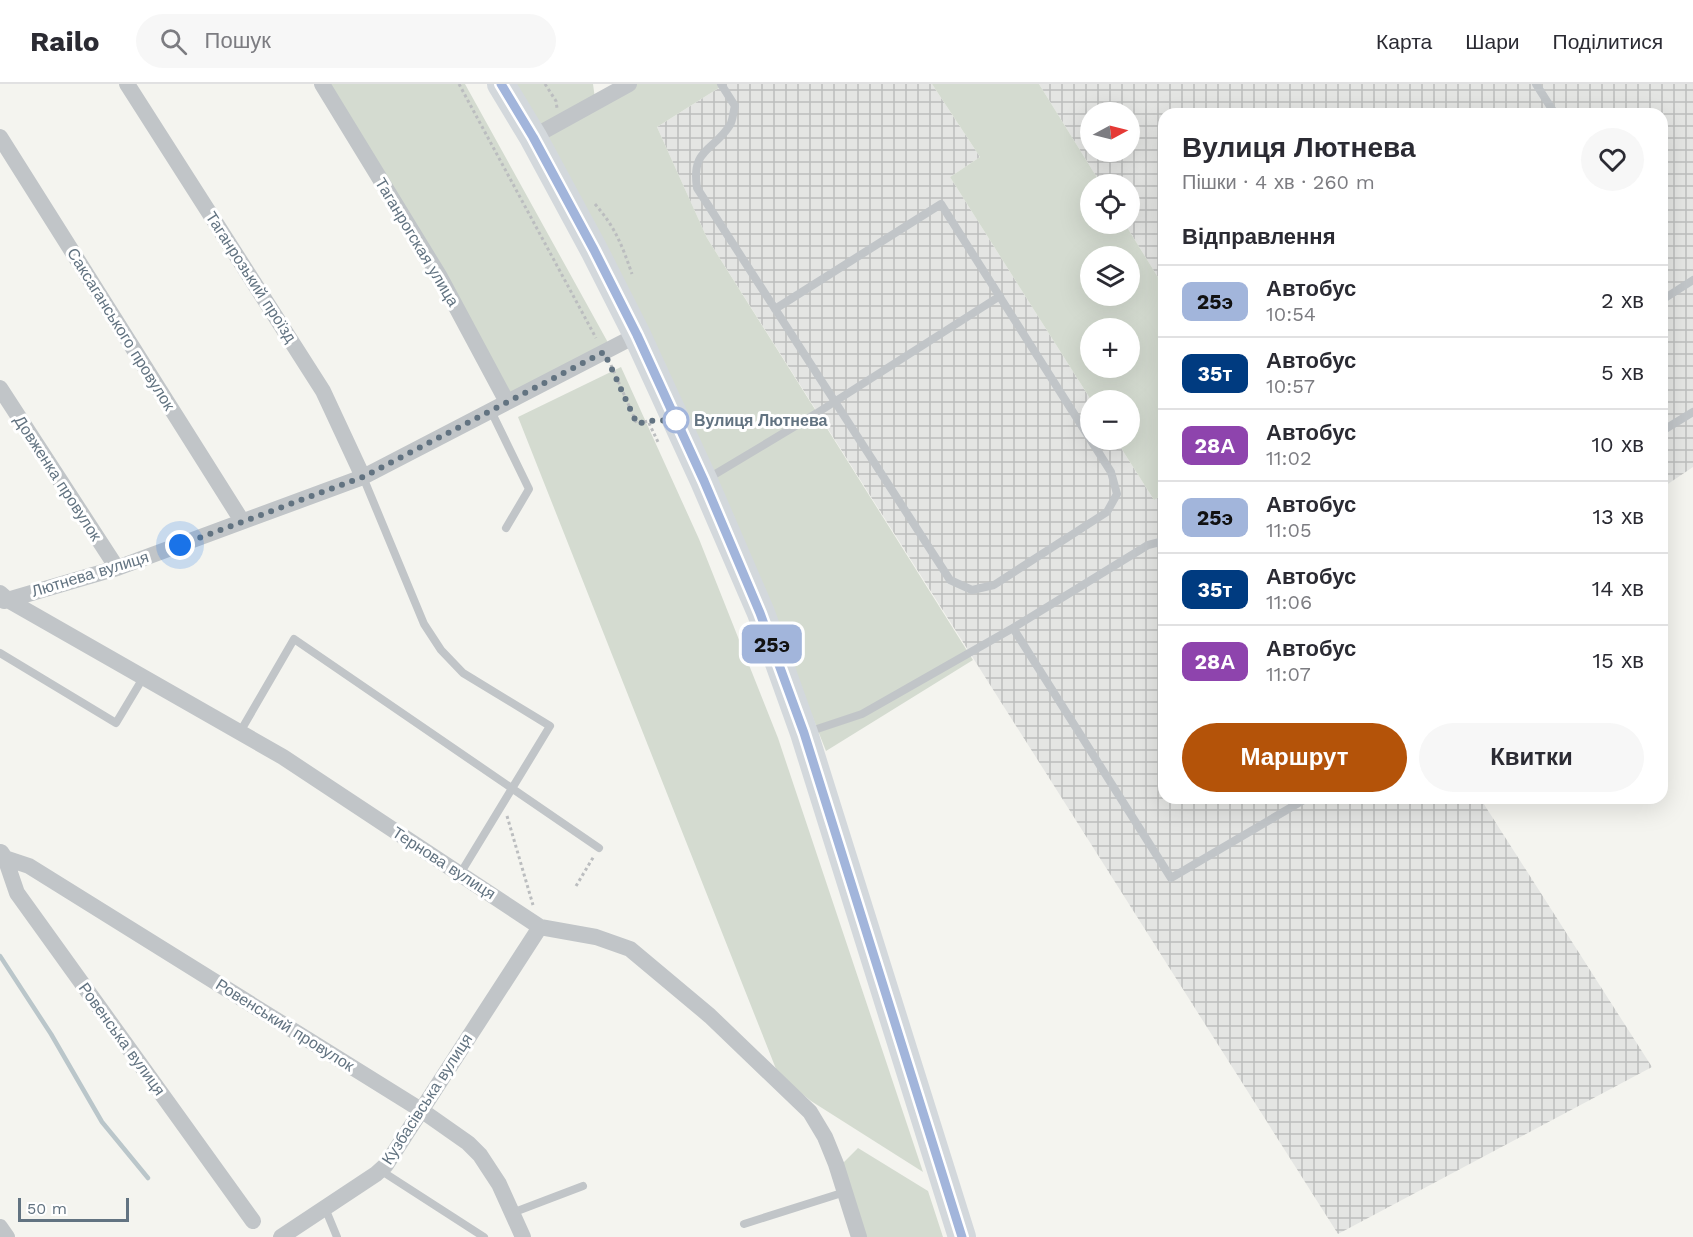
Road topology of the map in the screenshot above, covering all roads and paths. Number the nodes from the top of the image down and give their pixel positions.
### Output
1 (128, 84) edge
2 (322, 84) edge
3 (459, 84) edge
4 (501, 84) edge
5 (545, 84) edge
6 (629, 84) edge
7 (721, 84) edge
8 (1536, 84) edge
9 (606, 90) edge
10 (1550, 108) edge
11 (558, 123) junction
12 (0, 137) edge
13 (533, 137) junction
14 (611, 223) dead end
15 (1693, 280) edge
16 (634, 282) dead end
17 (999, 296) junction
18 (1668, 296) edge
19 (776, 309) junction
20 (637, 335) junction
21 (604, 352) junction
22 (0, 388) edge
23 (835, 401) junction
24 (507, 402) junction
25 (491, 411) junction
26 (1693, 412) edge
27 (1668, 427) edge
28 (658, 442) dead end
29 (363, 477) junction
30 (704, 481) junction
31 (242, 521) junction
32 (506, 528) dead end
33 (1158, 542) edge
34 (117, 568) junction
35 (2, 598) edge
36 (1013, 628) junction
37 (0, 653) edge
38 (143, 678) junction
39 (240, 732) junction
40 (804, 733) junction
41 (512, 789) junction
42 (503, 802) junction
43 (1297, 804) edge
44 (599, 848) joint
45 (3, 855) edge
46 (460, 874) junction
47 (576, 886) dead end
48 (540, 927) junction
49 (421, 1110) junction
50 (380, 1170) junction
51 (583, 1186) dead end
52 (845, 1192) junction
53 (325, 1208) junction
54 (512, 1213) junction
55 (253, 1221) dead end
56 (744, 1224) dead end
57 (0, 1227) edge
58 (7, 1237) edge
59 (281, 1237) edge
60 (337, 1237) edge
61 (484, 1237) edge
62 (523, 1237) edge
63 (859, 1237) edge
64 (962, 1237) edge

1 - 29 street, Таганрозький проїзд
2 - 24 street, Таганрогская улица
3 - 21 path
4 - 13 highway
5 - 11 path
6 - 9 street
7 - 19 lane
8 - 10 lane
9 - 11 street
11 - 13 street
12 - 31 street, Саксаганського провулок
13 - 20 highway
14 - 16 path
15 - 18 lane
17 - 19 lane
17 - 23 lane
17 - 23 lane
19 - 23 lane
20 - 21 street, Лютнева вулиця
20 - 30 highway
21 - 24 street, Лютнева вулиця
21 - 28 path
22 - 34 street, Довженка провулок
23 - 30 lane
24 - 25 street, Лютнева вулиця
25 - 29 street, Лютнева вулиця
25 - 32 lane
26 - 27 lane
29 - 31 street, Лютнева вулиця
29 - 41 lane
30 - 40 highway
31 - 34 street, Лютнева вулиця
33 - 36 lane
34 - 35 street, Лютнева вулиця
35 - 38 street, Тернова вулиця
36 - 40 lane
36 - 43 lane
37 - 38 lane
38 - 39 street, Тернова вулиця
39 - 41 lane
39 - 46 street, Тернова вулиця
40 - 64 highway
41 - 42 lane
41 - 44 lane
42 - 46 lane
42 - 48 path
44 - 47 path
45 - 49 street, Ровенський провулок
45 - 55 street, Ровенська вулиця
46 - 48 street, Тернова вулиця
48 - 49 street, Кузбасівська вулиця
48 - 52 street, Тернова вулиця
49 - 50 street, Кузбасівська вулиця
49 - 54 street, Ровенський провулок
50 - 53 street, Кузбасівська вулиця
50 - 61 lane
51 - 54 lane
52 - 56 lane
52 - 63 street
53 - 59 street, Кузбасівська вулиця
53 - 60 lane
54 - 62 street, Ровенський провулок
57 - 58 street

